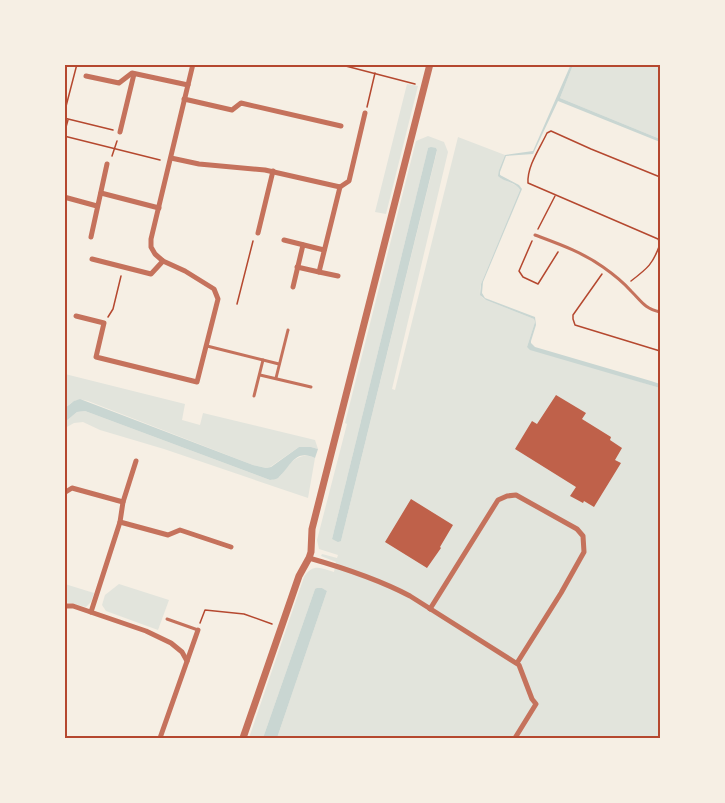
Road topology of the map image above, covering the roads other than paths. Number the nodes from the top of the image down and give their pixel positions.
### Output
1 (193, 64) edge
2 (430, 64) edge
3 (134, 74) junction
4 (86, 76) dead end
5 (188, 85) junction
6 (184, 99) junction
7 (365, 113) road end
8 (341, 126) dead end
9 (120, 132) road end
10 (171, 160) junction
11 (107, 164) road end
12 (273, 171) junction
13 (340, 187) junction
14 (100, 193) junction
15 (64, 197) edge
16 (97, 206) junction
17 (159, 208) junction
18 (258, 233) road end
19 (536, 235) road end
20 (91, 237) dead end
21 (284, 240) dead end
22 (303, 245) junction
23 (324, 250) junction
24 (92, 259) dead end
25 (163, 261) junction
26 (297, 267) junction
27 (319, 272) junction
28 (338, 276) dead end
29 (293, 287) dead end
30 (660, 312) edge
31 (76, 316) dead end
32 (288, 330) dead end
33 (207, 346) junction
34 (263, 360) junction
35 (279, 364) junction
36 (260, 375) junction
37 (276, 379) junction
38 (311, 387) dead end
39 (254, 396) dead end
40 (136, 461) dead end
41 (64, 493) edge
42 (123, 502) junction
43 (120, 522) junction
44 (231, 548) dead end
45 (309, 558) junction
46 (64, 606) edge
47 (430, 609) junction
48 (91, 612) junction
49 (167, 619) dead end
50 (198, 630) joint
51 (187, 661) junction
52 (517, 663) junction
53 (160, 738) edge
54 (243, 738) edge
55 (515, 738) edge

1 - 5 street
2 - 45 street
3 - 4 street
3 - 5 street
3 - 9 street
5 - 6 street
6 - 8 street
6 - 10 street
7 - 13 street
10 - 12 street
10 - 17 street
11 - 14 street
12 - 13 street
12 - 18 street
13 - 23 street
14 - 16 street
14 - 17 street
15 - 16 street
16 - 20 street
17 - 25 street
19 - 30 lane
21 - 22 street
22 - 23 street
22 - 26 street
23 - 27 street
24 - 25 street
25 - 33 street
26 - 27 street
26 - 29 street
27 - 28 street
31 - 33 street
32 - 35 lane
33 - 34 lane
34 - 35 lane
34 - 36 lane
35 - 37 lane
36 - 37 lane
36 - 39 lane
37 - 38 lane
40 - 42 street
41 - 42 street
42 - 43 street
43 - 44 street
43 - 48 street
45 - 47 street
45 - 54 street
46 - 48 street
47 - 52 street
47 - 52 street
48 - 51 street
49 - 50 lane
50 - 51 street
51 - 53 street
52 - 55 street

